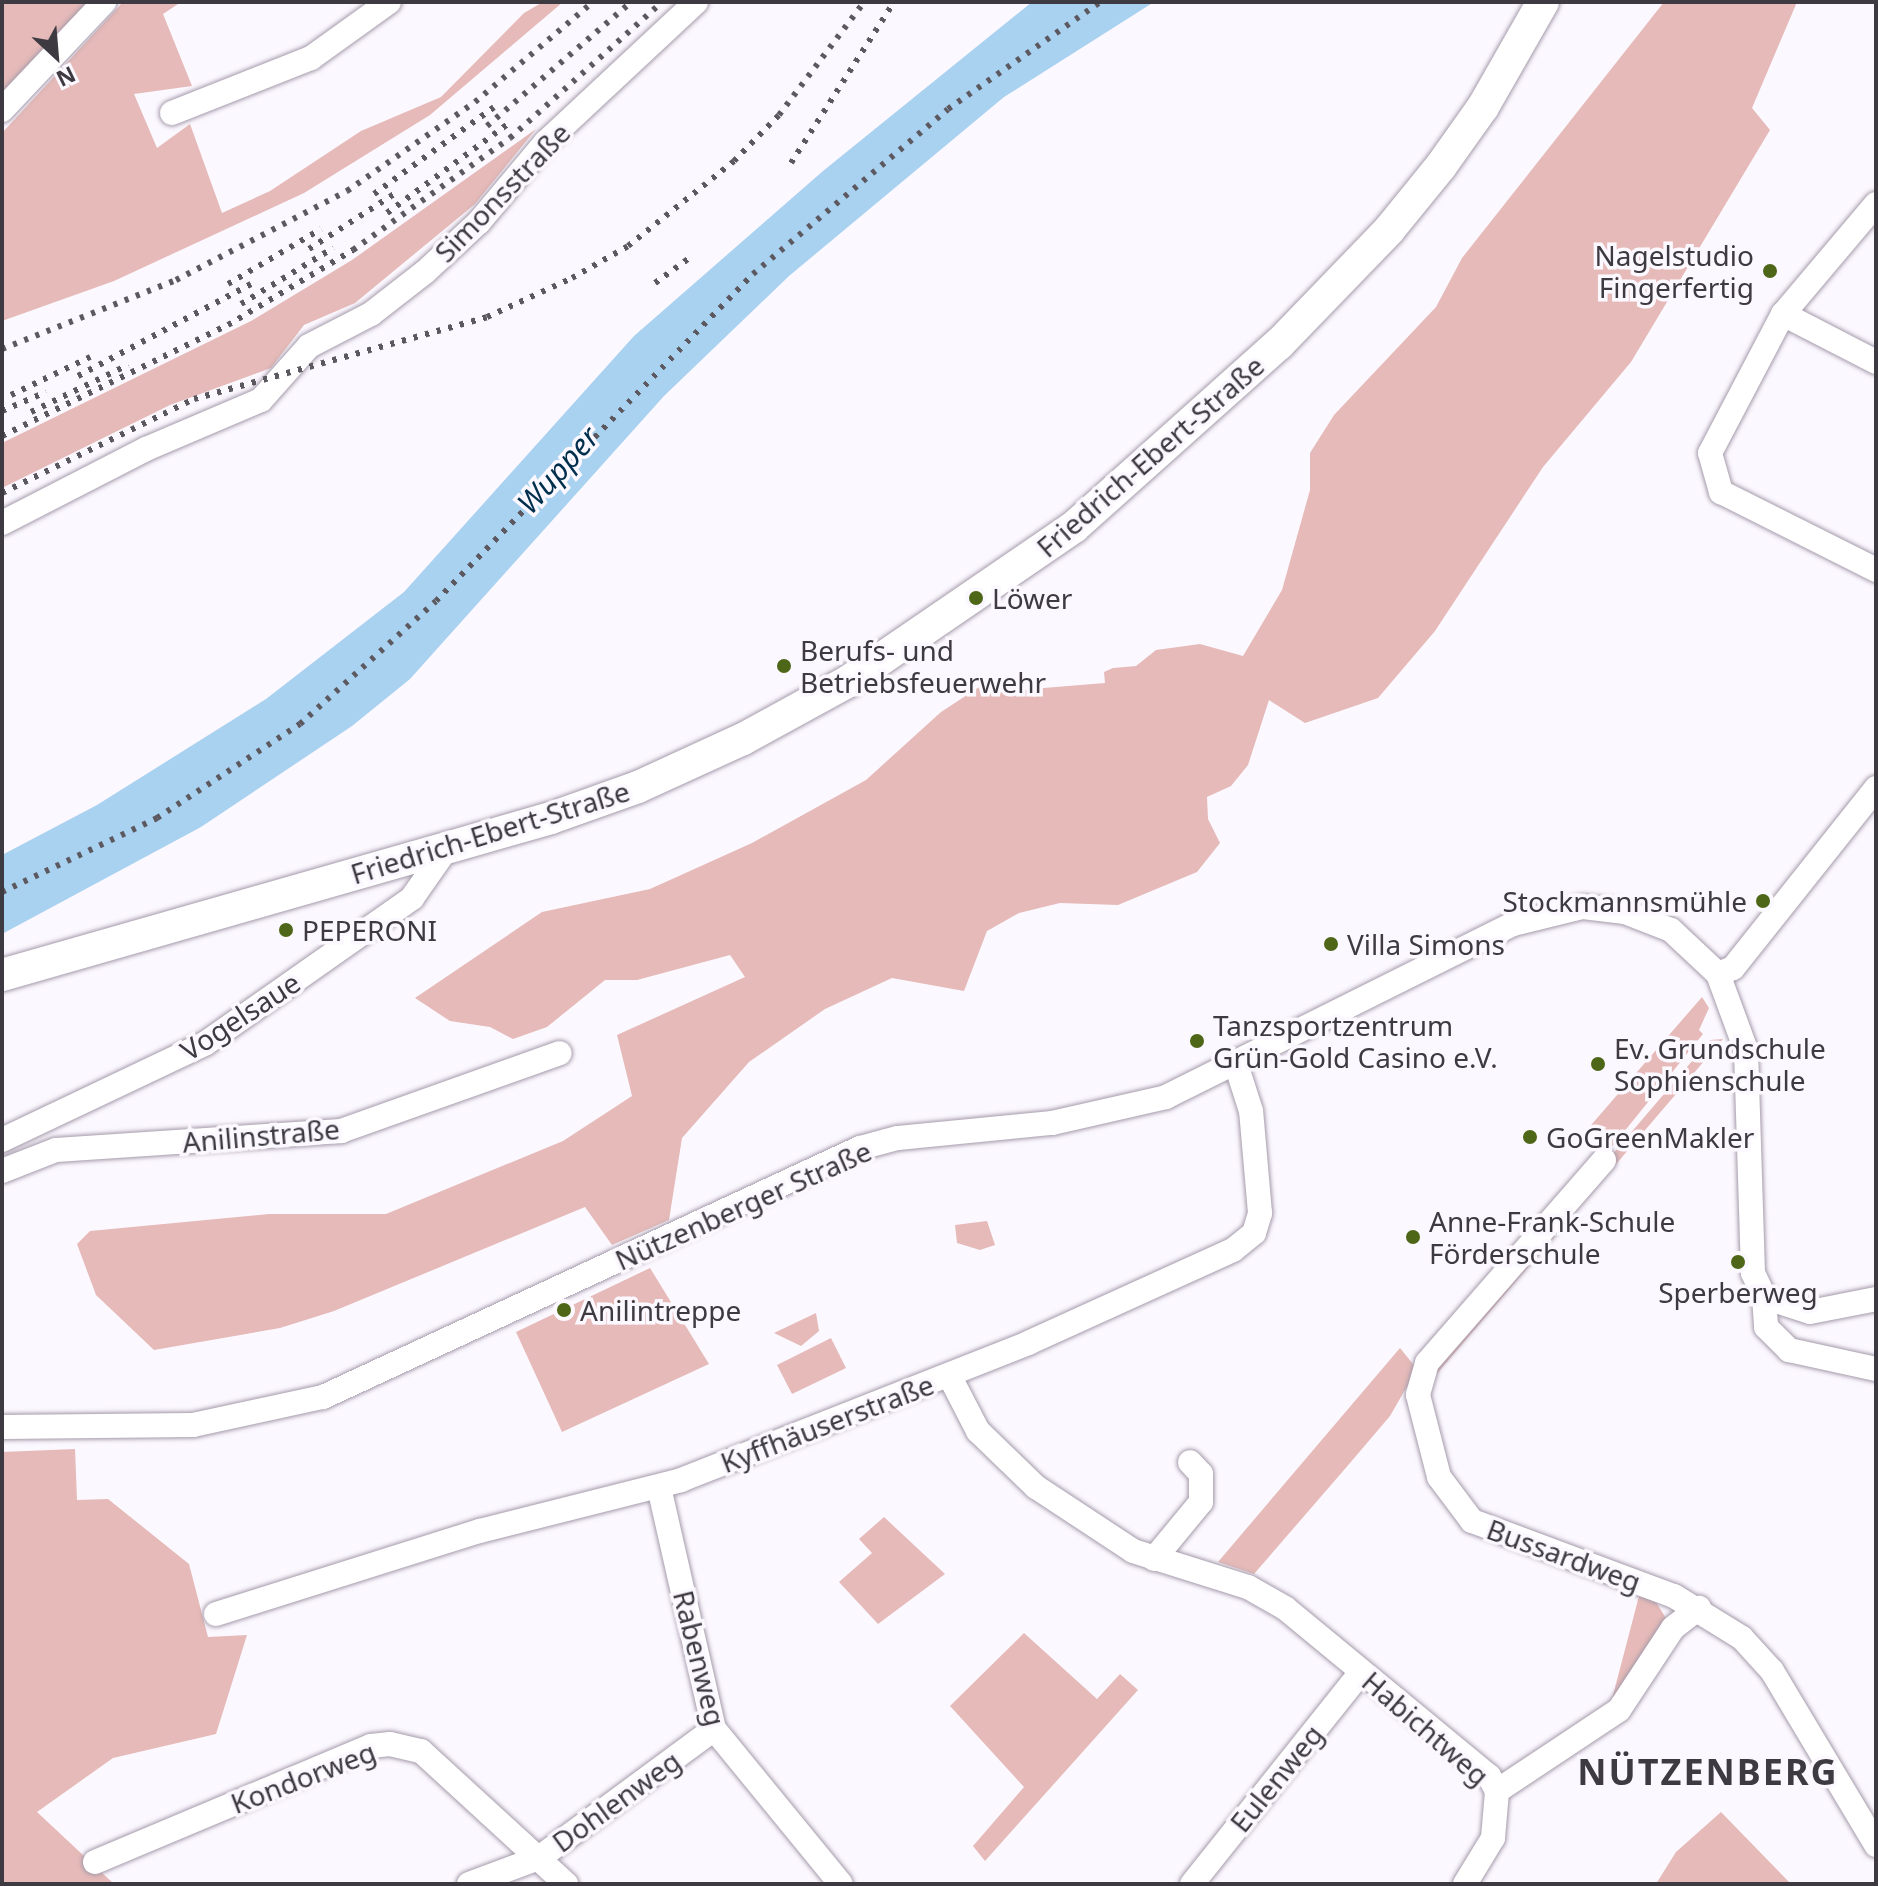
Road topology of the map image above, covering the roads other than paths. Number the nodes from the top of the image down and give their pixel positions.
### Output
1 (104, 2) edge
2 (389, 2) edge
3 (696, 2) edge
4 (1543, 2) edge
5 (2, 110) edge
6 (172, 113) dead end
7 (1876, 204) edge
8 (1783, 314) junction
9 (1876, 362) edge
10 (2, 523) edge
11 (1876, 570) edge
12 (1876, 788) edge
13 (447, 848) junction
14 (1718, 974) junction
15 (2, 975) edge
16 (560, 1053) dead end
17 (1236, 1064) junction
18 (2, 1140) edge
19 (1604, 1160) dead end
20 (2, 1171) edge
21 (1764, 1297) junction
22 (1876, 1299) edge
23 (1876, 1369) edge
24 (949, 1375) junction
25 (2, 1427) edge
26 (1190, 1462) dead end
27 (659, 1487) junction
28 (1154, 1559) junction
29 (1699, 1608) junction
30 (216, 1614) dead end
31 (1361, 1672) junction
32 (714, 1729) junction
33 (1497, 1791) junction
34 (1876, 1845) edge
35 (539, 1858) junction
36 (95, 1862) dead end
37 (469, 1884) edge
38 (566, 1884) edge
39 (841, 1884) edge
40 (1192, 1884) edge
41 (1465, 1884) edge

1 - 5 street
2 - 6 street
3 - 10 street, Simonsstraße
4 - 13 main road, Friedrich-Ebert-Straße
7 - 8 street
8 - 9 street
8 - 11 street
12 - 14 street
13 - 15 main road, Friedrich-Ebert-Straße
13 - 18 street, Vogelsaue
14 - 17 street, Nützenberger Straße
14 - 21 street, Nützenberger Straße
16 - 20 street, Anilinstraße
17 - 24 street, Kyffhäuserstraße
17 - 25 street, Nützenberger Straße
19 - 29 street, Bussardweg
21 - 22 street
21 - 23 street
24 - 27 street, Kyffhäuserstraße
24 - 28 street, Habichtweg
26 - 28 street
27 - 30 street, Kyffhäuserstraße
27 - 32 street, Rabenweg
28 - 31 street, Habichtweg
29 - 33 street, Habichtweg
29 - 34 street, Bussardweg
31 - 33 street, Habichtweg
31 - 40 street, Eulenweg
32 - 35 street, Dohlenweg
32 - 39 street, Rabenweg
33 - 41 street
35 - 36 street, Kondorweg
35 - 37 street, Dohlenweg
35 - 38 street, Kondorweg

